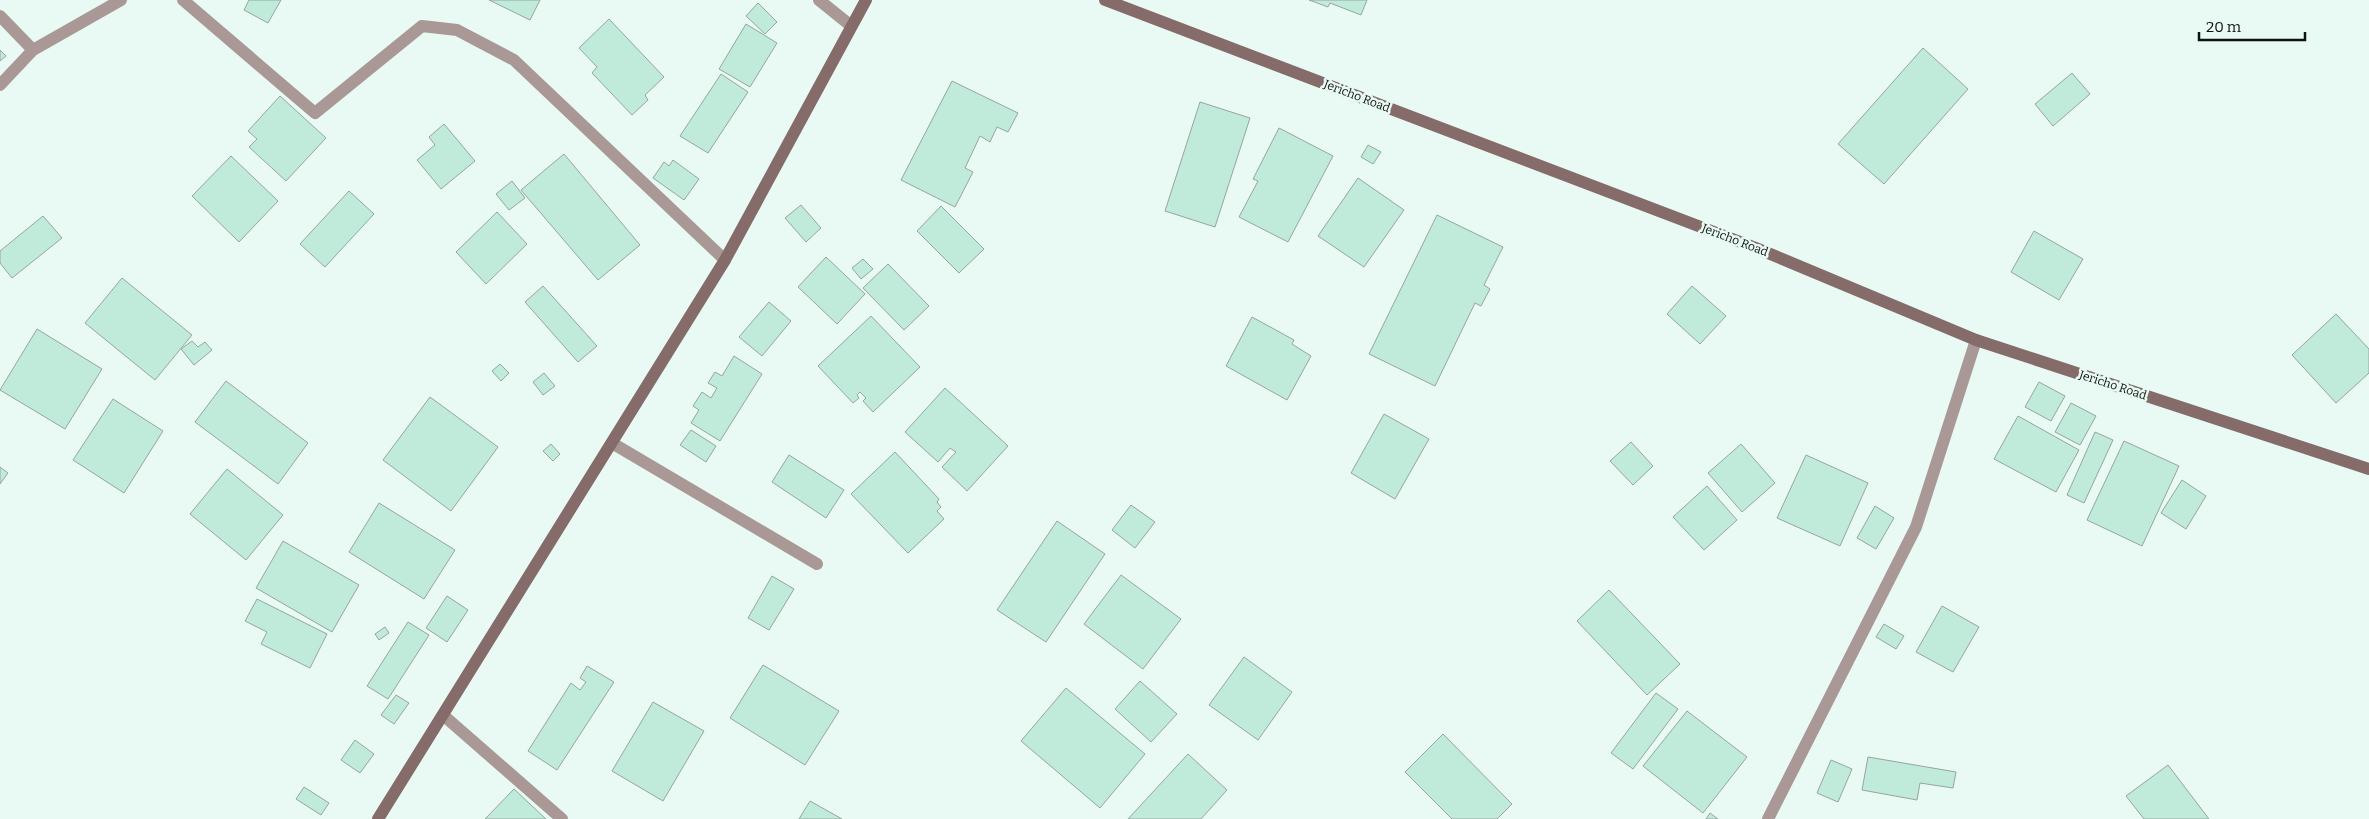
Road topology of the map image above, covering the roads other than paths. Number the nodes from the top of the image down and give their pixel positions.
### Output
1 (121, 0) edge
2 (182, 0) edge
3 (820, 0) edge
4 (866, 0) edge
5 (1105, 0) edge
6 (0, 16) edge
7 (850, 25) junction
8 (32, 50) junction
9 (0, 85) edge
10 (725, 260) junction
11 (1976, 340) junction
12 (612, 443) junction
13 (2369, 469) edge
14 (817, 564) dead end
15 (444, 715) junction
16 (378, 819) edge
17 (562, 819) edge
18 (1768, 819) edge

1 - 8 street
2 - 10 street
3 - 7 street
4 - 7 street
5 - 11 street, Jericho Road
6 - 8 street
7 - 10 street
8 - 9 street
10 - 12 street
11 - 13 street, Jericho Road
11 - 18 street
12 - 14 street
12 - 15 street
15 - 16 street
15 - 17 street

